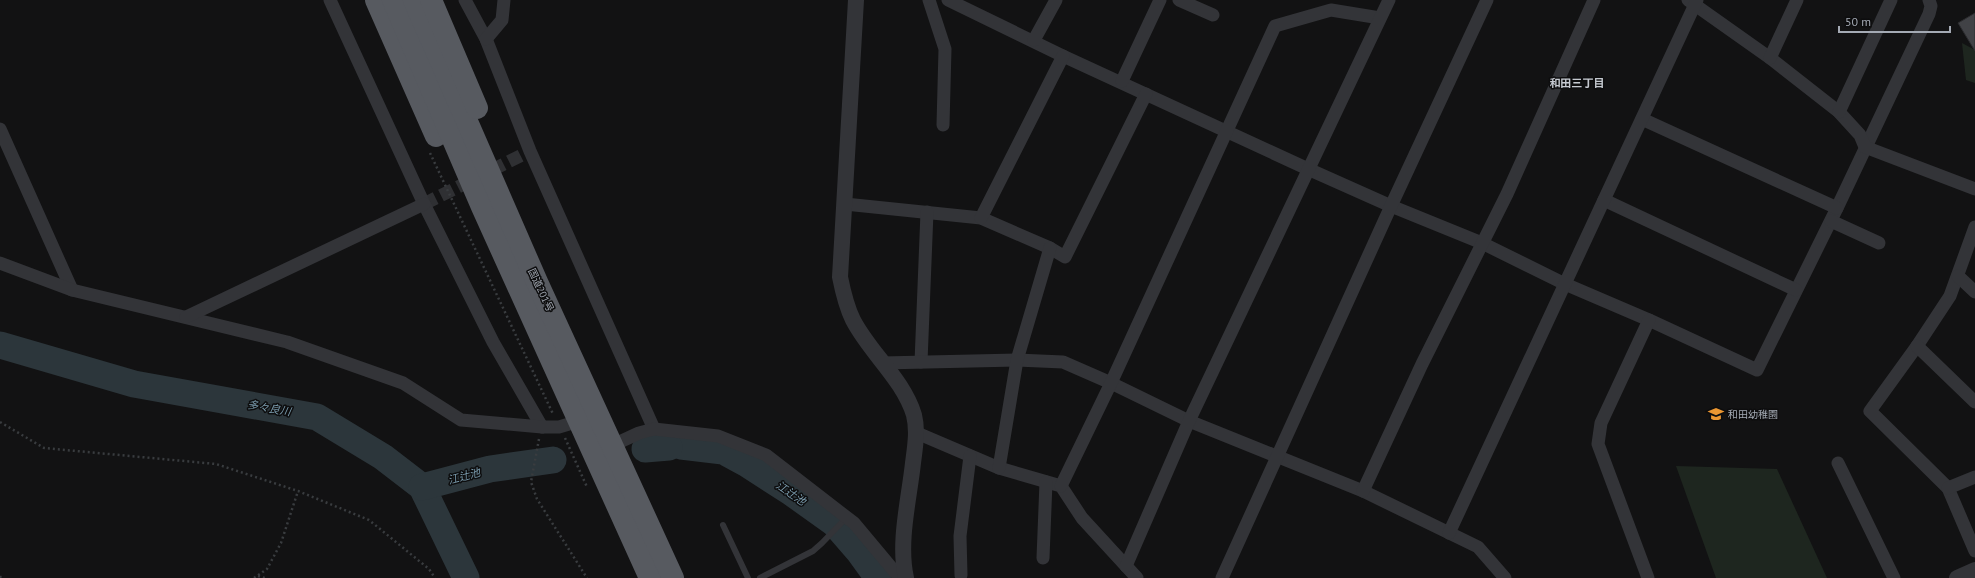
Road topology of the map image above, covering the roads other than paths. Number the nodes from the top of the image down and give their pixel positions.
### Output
1 (330, 0) edge
2 (376, 0) edge
3 (393, 0) edge
4 (414, 0) edge
5 (431, 0) edge
6 (465, 0) edge
7 (504, 0) edge
8 (856, 0) edge
9 (929, 0) edge
10 (948, 0) edge
11 (1056, 0) edge
12 (1160, 0) edge
13 (1179, 0) edge
14 (1388, 0) edge
15 (1487, 0) edge
16 (1594, 0) edge
17 (1797, 0) edge
18 (1891, 0) edge
19 (1929, 0) edge
20 (1694, 1) edge
21 (1331, 5) edge
22 (1213, 15) dead end
23 (1380, 18) junction
24 (486, 40) junction
25 (1034, 40) junction
26 (1063, 56) junction
27 (1770, 58) junction
28 (1122, 81) junction
29 (1146, 94) junction
30 (1839, 112) junction
31 (1642, 119) junction
32 (943, 125) dead end
33 (0, 129) edge
34 (1226, 131) junction
35 (1865, 147) junction
36 (1308, 168) junction
37 (1975, 189) edge
38 (1604, 200) junction
39 (424, 204) junction
40 (845, 204) junction
41 (1391, 206) junction
42 (1837, 208) junction
43 (927, 212) junction
44 (981, 218) junction
45 (1831, 221) junction
46 (1975, 227) edge
47 (1482, 243) junction
48 (1879, 243) dead end
49 (1050, 248) junction
50 (0, 263) edge
51 (1958, 276) junction
52 (1565, 284) junction
53 (72, 290) junction
54 (1796, 290) junction
55 (1975, 292) edge
56 (186, 317) junction
57 (1649, 320) junction
58 (1917, 346) junction
59 (551, 356) junction
60 (1017, 360) junction
61 (921, 362) junction
62 (882, 363) junction
63 (576, 364) junction
64 (1111, 383) junction
65 (1975, 402) edge
66 (1189, 421) junction
67 (569, 424) junction
68 (542, 427) junction
69 (654, 429) junction
70 (917, 432) junction
71 (613, 446) junction
72 (970, 456) junction
73 (1276, 456) junction
74 (1838, 463) dead end
75 (999, 468) junction
76 (1975, 477) edge
77 (1046, 482) junction
78 (1061, 486) junction
79 (1948, 488) junction
80 (1363, 491) junction
81 (847, 517) junction
82 (723, 525) dead end
83 (1449, 533) junction
84 (1975, 551) edge
85 (1043, 558) dead end
86 (1126, 566) junction
87 (1973, 573) edge
88 (961, 576) dead end
89 (650, 578) edge
90 (673, 578) edge
91 (748, 578) edge
92 (760, 578) edge
93 (900, 578) edge
94 (906, 578) edge
95 (1137, 578) edge
96 (1222, 578) edge
97 (1505, 578) edge
98 (1648, 578) edge
99 (1894, 578) edge
100 (1957, 578) edge

1 - 39 street
2 - 59 highway
3 - 59 highway, 国道201号
4 - 63 highway, 国道201号
5 - 63 highway
6 - 24 street
7 - 24 street
8 - 40 street
9 - 32 street
10 - 25 street
11 - 25 street
12 - 28 street
13 - 22 street
14 - 23 street
15 - 41 street
16 - 47 street
17 - 27 street
18 - 30 street
19 - 35 street
20 - 27 street
20 - 31 street
21 - 23 street
21 - 34 street
23 - 36 street
24 - 69 street
25 - 26 street
26 - 28 street
26 - 44 street
27 - 30 street
28 - 29 street
29 - 34 street
29 - 49 street
30 - 35 street
31 - 38 street
31 - 42 street
33 - 53 street
34 - 36 street
34 - 64 street
35 - 37 street
35 - 42 street
36 - 41 street
36 - 66 street
38 - 52 street
38 - 54 street
39 - 56 street
39 - 68 street
40 - 43 street
40 - 62 street
41 - 47 street
41 - 73 street
42 - 45 street
43 - 44 street
43 - 61 street
44 - 49 street
45 - 48 street
45 - 54 street
46 - 51 street
47 - 52 street
47 - 80 street
49 - 60 street
50 - 53 street
51 - 55 street
51 - 58 street
52 - 57 street
52 - 83 street
53 - 56 street
54 - 57 street
56 - 68 street
57 - 98 street
58 - 65 street
58 - 79 street
59 - 67 highway, 国道201号
60 - 61 street
60 - 64 street
60 - 75 street
61 - 62 street
62 - 70 street
63 - 71 highway, 国道201号
64 - 66 street
64 - 78 street
66 - 73 street
66 - 86 street
67 - 68 street
67 - 89 highway, 国道201号
69 - 71 street
69 - 81 street
70 - 72 street
70 - 94 street
71 - 90 highway, 国道201号
72 - 75 street
72 - 88 street
73 - 80 street
73 - 96 street
74 - 99 street
75 - 77 street
76 - 79 street
77 - 78 street
77 - 85 street
78 - 86 street
79 - 84 street
80 - 83 street
81 - 92 lane
81 - 93 street
82 - 91 lane
83 - 97 street
86 - 95 street
87 - 100 street

